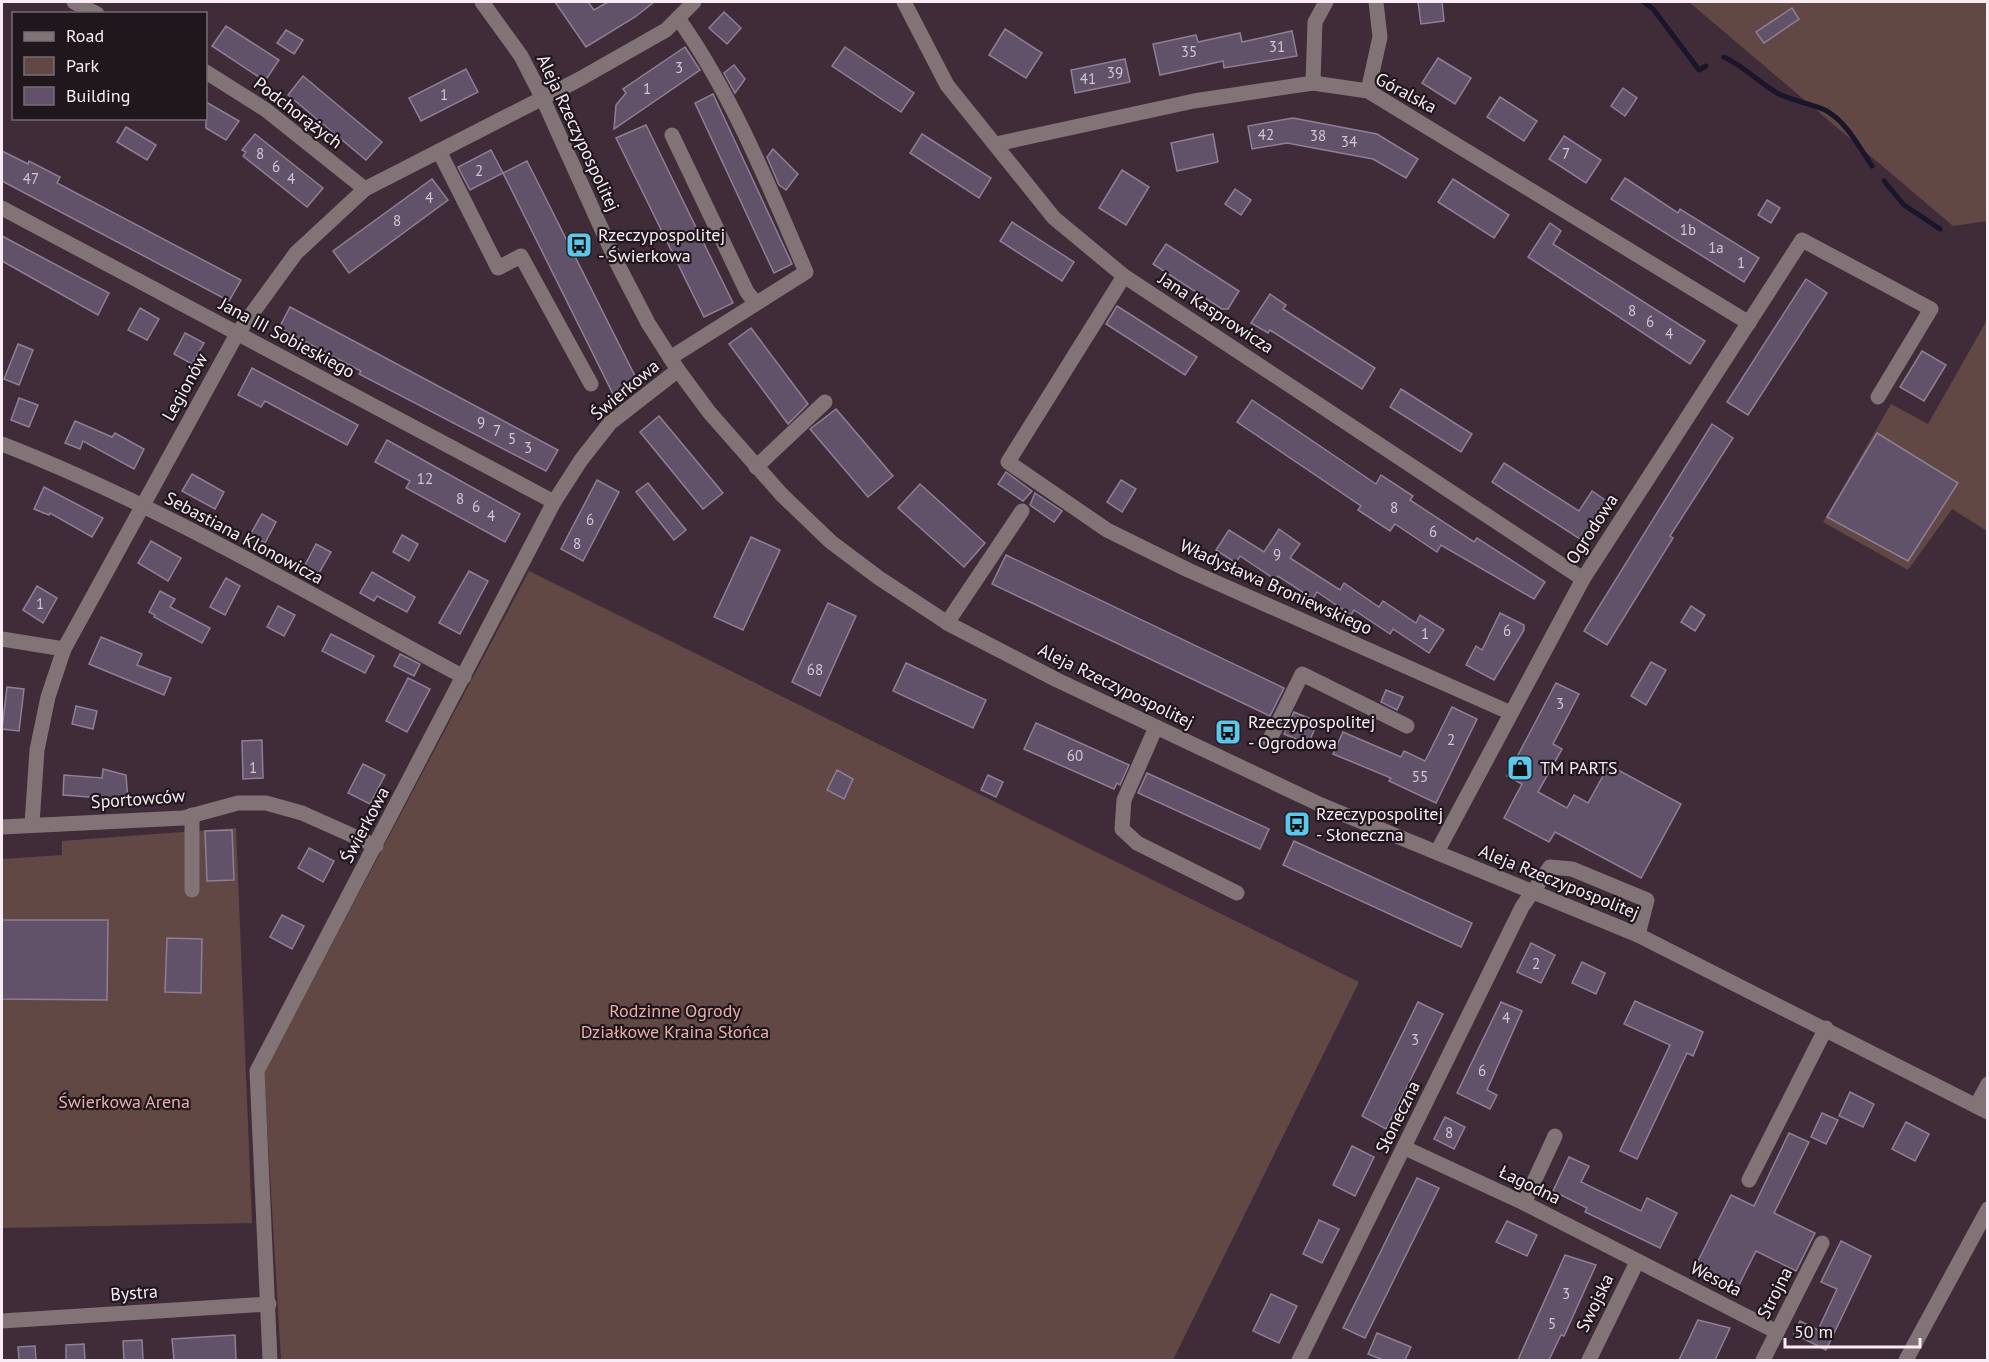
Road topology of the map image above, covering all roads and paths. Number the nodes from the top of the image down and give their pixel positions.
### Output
1 (74, 2) edge
2 (482, 2) edge
3 (694, 2) edge
4 (904, 2) edge
5 (1326, 2) edge
6 (1376, 2) edge
7 (93, 12) edge
8 (678, 18) junction
9 (207, 73) edge
10 (1313, 83) junction
11 (1368, 91) junction
12 (542, 97) junction
13 (672, 135) dead end
14 (996, 144) junction
15 (439, 151) junction
16 (365, 189) junction
17 (2, 208) edge
18 (1124, 276) junction
19 (755, 302) junction
20 (1749, 323) junction
21 (237, 334) junction
22 (674, 364) junction
23 (591, 384) dead end
24 (1878, 397) dead end
25 (825, 402) dead end
26 (2, 444) edge
27 (756, 467) junction
28 (554, 501) junction
29 (142, 505) junction
30 (1022, 511) dead end
31 (1583, 579) junction
32 (947, 623) junction
33 (2, 639) edge
34 (64, 649) junction
35 (464, 677) junction
36 (1511, 713) junction
37 (1407, 726) dead end
38 (1156, 727) junction
39 (1269, 741) dead end
40 (192, 815) junction
41 (32, 824) junction
42 (2, 827) edge
43 (376, 846) junction
44 (1437, 852) junction
45 (192, 890) dead end
46 (1532, 891) junction
47 (1237, 894) dead end
48 (1638, 935) junction
49 (1826, 1028) junction
50 (1988, 1084) edge
51 (1982, 1109) edge
52 (1556, 1136) dead end
53 (1405, 1148) junction
54 (1749, 1180) dead end
55 (1524, 1203) junction
56 (1988, 1209) edge
57 (1822, 1243) dead end
58 (1637, 1262) junction
59 (269, 1304) junction
60 (2, 1321) edge
61 (1777, 1332) junction
62 (270, 1360) edge
63 (1299, 1360) edge
64 (1589, 1360) edge
65 (1763, 1360) edge
66 (1906, 1360) edge

1 - 7 street
2 - 12 street, Aleja Rzeczypospolitej
3 - 8 street, Legionów
4 - 14 street, Jana Kasprowicza
5 - 10 street
6 - 11 street
8 - 12 street, Legionów
8 - 19 street, Świerkowa
9 - 16 street, Podchorążych
10 - 11 street, Góralska
10 - 14 street, Góralska
11 - 20 street, Góralska
12 - 15 street, Legionów
12 - 22 street, Aleja Rzeczypospolitej
13 - 19 street
14 - 18 street, Jana Kasprowicza
15 - 16 street, Legionów
15 - 23 street
16 - 21 street, Legionów
17 - 21 street, Jana III Sobieskiego
18 - 31 street, Jana Kasprowicza
18 - 36 street, Władysława Broniewskiego
19 - 22 street, Świerkowa
20 - 24 street, Ogrodowa
20 - 31 street, Ogrodowa
21 - 28 street, Jana III Sobieskiego
21 - 29 street, Legionów
22 - 27 street, Aleja Rzeczypospolitej
22 - 28 street, Świerkowa
25 - 27 street
26 - 29 street, Sebastiana Klonowicza
27 - 32 street, Aleja Rzeczypospolitej
28 - 35 street, Świerkowa
29 - 34 street, Legionów
29 - 35 street, Sebastiana Klonowicza
30 - 32 street
31 - 36 street, Ogrodowa
32 - 38 street, Aleja Rzeczypospolitej
33 - 34 street
34 - 41 street, Legionów
35 - 43 street, Świerkowa
36 - 44 street, Ogrodowa
37 - 39 street
38 - 44 street, Aleja Rzeczypospolitej
38 - 47 street
40 - 41 street, Sportowców
40 - 43 street, Sportowców
40 - 45 street
41 - 42 street, Sportowców
43 - 59 street, Świerkowa
44 - 46 street, Aleja Rzeczypospolitej
46 - 48 street, Aleja Rzeczypospolitej
46 - 48 street, Słoneczna
46 - 53 street, Słoneczna
48 - 49 street, Aleja Rzeczypospolitej
49 - 51 street, Aleja Rzeczypospolitej
49 - 54 street
50 - 51 street
52 - 55 street
53 - 55 street, Łagodna
53 - 63 street, Słoneczna
55 - 58 street, Łagodna
56 - 66 street
57 - 61 street, Strojna
58 - 61 street, Wesoła
58 - 64 street, Swojska
59 - 60 street, Bystra
59 - 62 street, Świerkowa
61 - 65 street, Strojna

